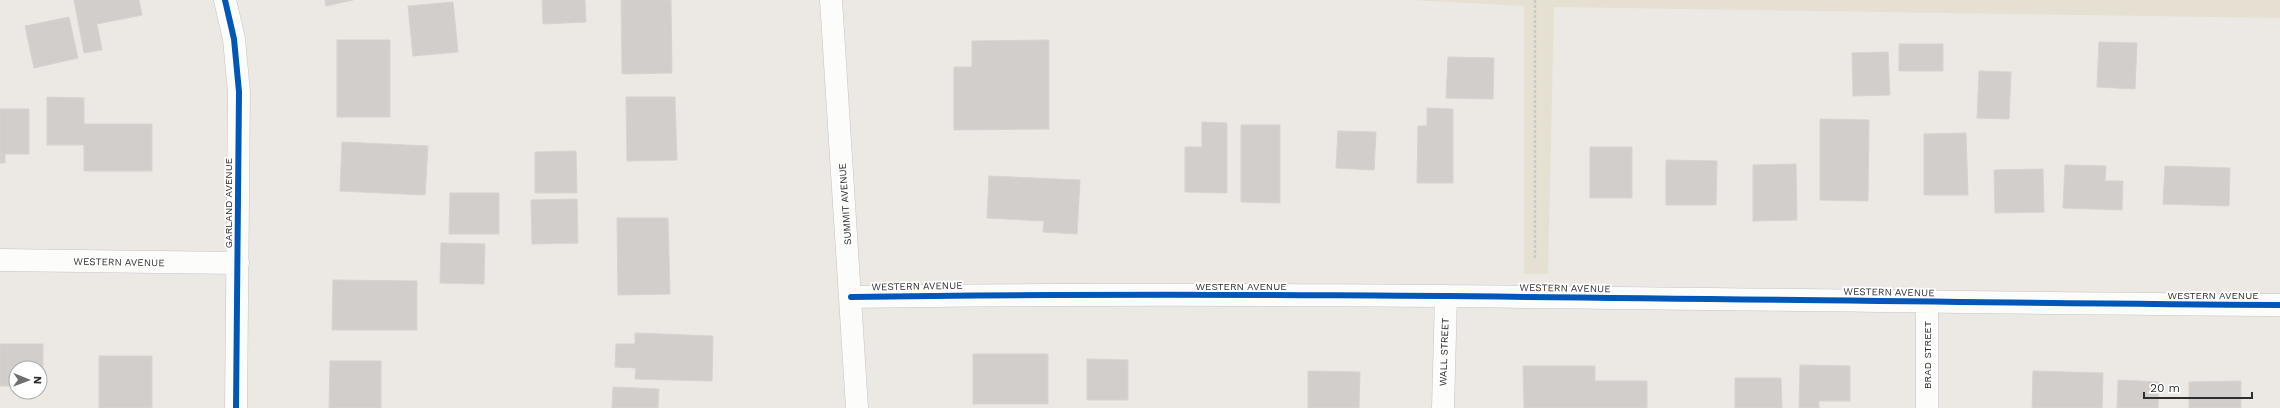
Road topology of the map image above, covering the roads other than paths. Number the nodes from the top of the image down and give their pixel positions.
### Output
1 (225, 0) edge
2 (831, 0) edge
3 (0, 260) edge
4 (238, 263) junction
5 (1446, 296) junction
6 (851, 297) junction
7 (1927, 302) junction
8 (2280, 305) edge
9 (236, 408) edge
10 (857, 408) edge
11 (1443, 408) edge
12 (1928, 408) edge

1 - 4 street, GARLAND AVENUE
2 - 6 street, SUMMIT AVENUE
3 - 4 street, WESTERN AVENUE
4 - 9 street, GARLAND AVENUE
5 - 6 street, WESTERN AVENUE
5 - 7 street, WESTERN AVENUE
5 - 11 street, WALL STREET
6 - 10 street, SUMMIT AVENUE
7 - 8 street, WESTERN AVENUE
7 - 12 street, BRAD STREET

